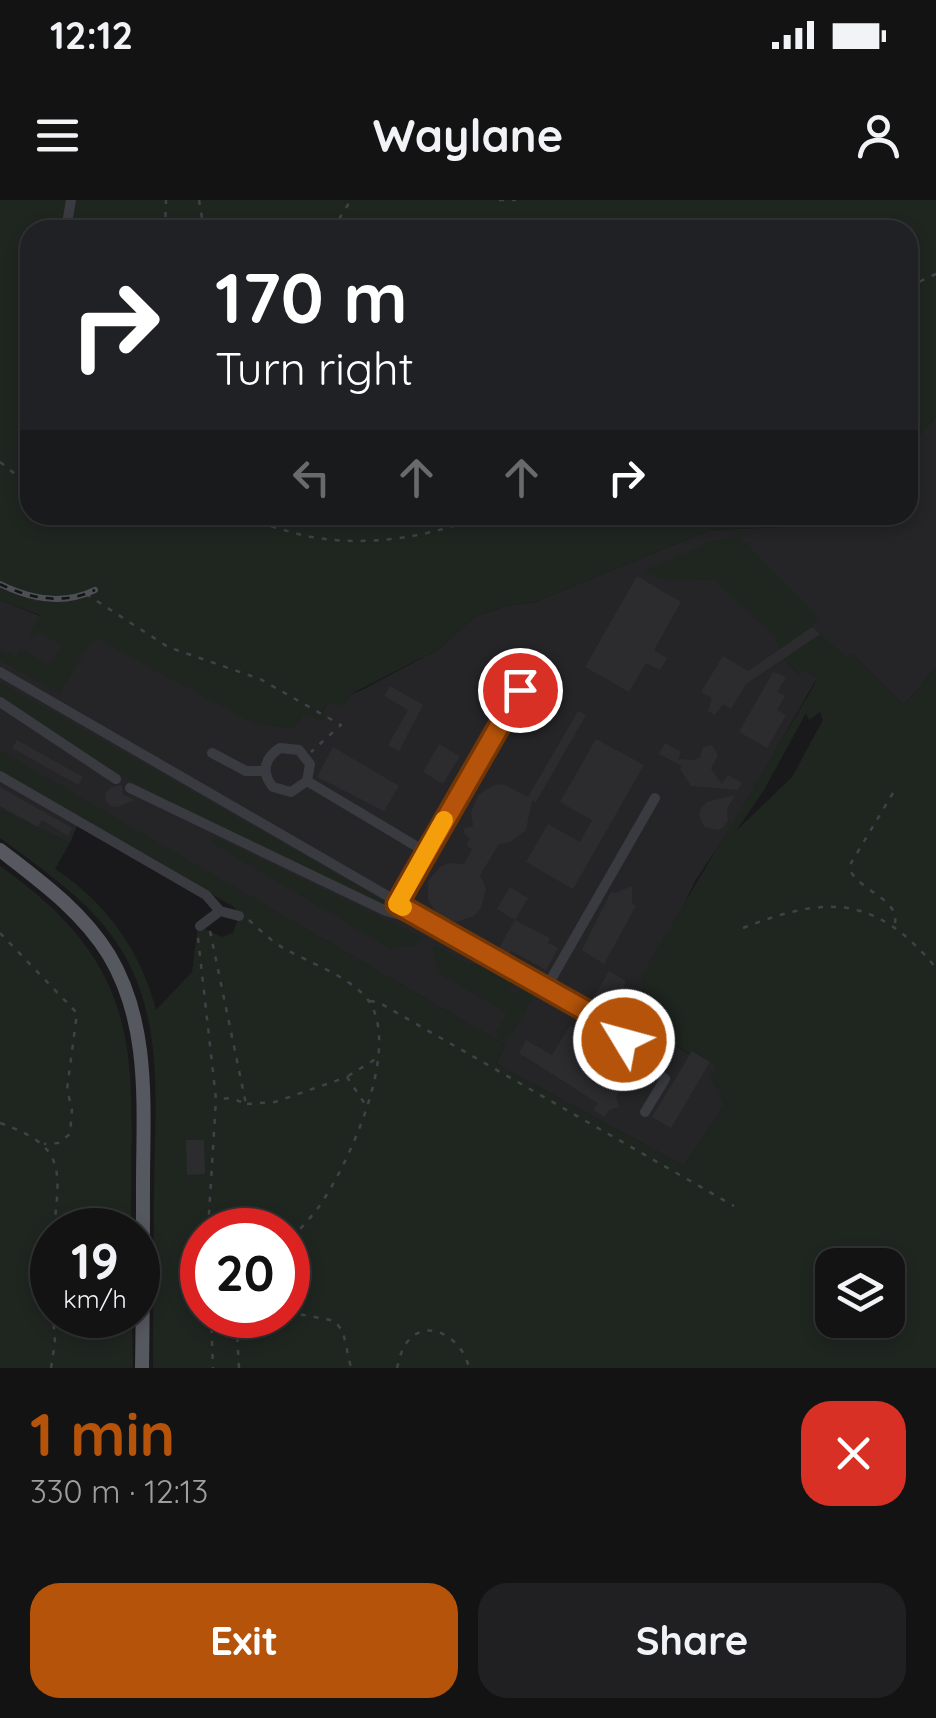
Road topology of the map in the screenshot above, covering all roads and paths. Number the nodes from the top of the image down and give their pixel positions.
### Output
1 (499, 200) edge
2 (516, 200) edge
3 (0, 462) edge
4 (20, 478) edge
5 (268, 525) edge
6 (454, 525) edge
7 (0, 586) edge
8 (86, 594) dead end
9 (37, 600) dead end
10 (0, 672) edge
11 (520, 690) dead end
12 (0, 702) edge
13 (212, 753) dead end
14 (306, 756) junction
15 (265, 771) junction
16 (0, 776) edge
17 (116, 779) dead end
18 (307, 782) junction
19 (130, 788) dead end
20 (892, 793) dead end
21 (655, 798) dead end
22 (426, 852) junction
23 (4, 854) edge
24 (397, 904) junction
25 (220, 911) junction
26 (239, 916) joint
27 (428, 922) junction
28 (204, 923) junction
29 (895, 926) junction
30 (743, 928) dead end
31 (0, 933) edge
32 (936, 968) edge
33 (546, 988) junction
34 (368, 1001) junction
35 (381, 1056) junction
36 (346, 1077) junction
37 (216, 1099) junction
38 (246, 1104) junction
39 (366, 1105) junction
40 (646, 1112) dead end
41 (0, 1123) edge
42 (44, 1144) junction
43 (734, 1206) dead end
44 (57, 1208) edge
45 (209, 1208) edge
46 (310, 1217) edge
47 (310, 1316) edge
48 (55, 1338) edge
49 (212, 1338) edge
50 (237, 1338) edge
51 (51, 1368) edge
52 (142, 1368) edge
53 (213, 1368) edge
54 (239, 1368) edge
55 (351, 1368) edge
56 (397, 1368) edge
57 (469, 1368) edge

1 - 2 path
3 - 4 path
5 - 6 path
7 - 9 path
8 - 14 path
10 - 24 lane
11 - 22 lane
12 - 17 lane
13 - 15 lane
14 - 15 lane
14 - 18 lane
15 - 18 lane
16 - 25 lane
18 - 22 lane
19 - 27 lane
20 - 29 path
21 - 33 lane
22 - 24 lane
23 - 52 main road
24 - 27 lane
25 - 26 lane
25 - 28 lane
26 - 34 path
27 - 33 lane
28 - 37 path
28 - 38 path
29 - 30 path
29 - 32 path
31 - 42 path
33 - 40 lane
34 - 35 path
34 - 43 path
35 - 36 path
35 - 39 path
36 - 38 path
36 - 39 path
37 - 38 path
37 - 45 path
39 - 46 path
41 - 42 path
42 - 44 path
47 - 55 path
48 - 51 path
49 - 53 path
50 - 54 path
56 - 57 path

